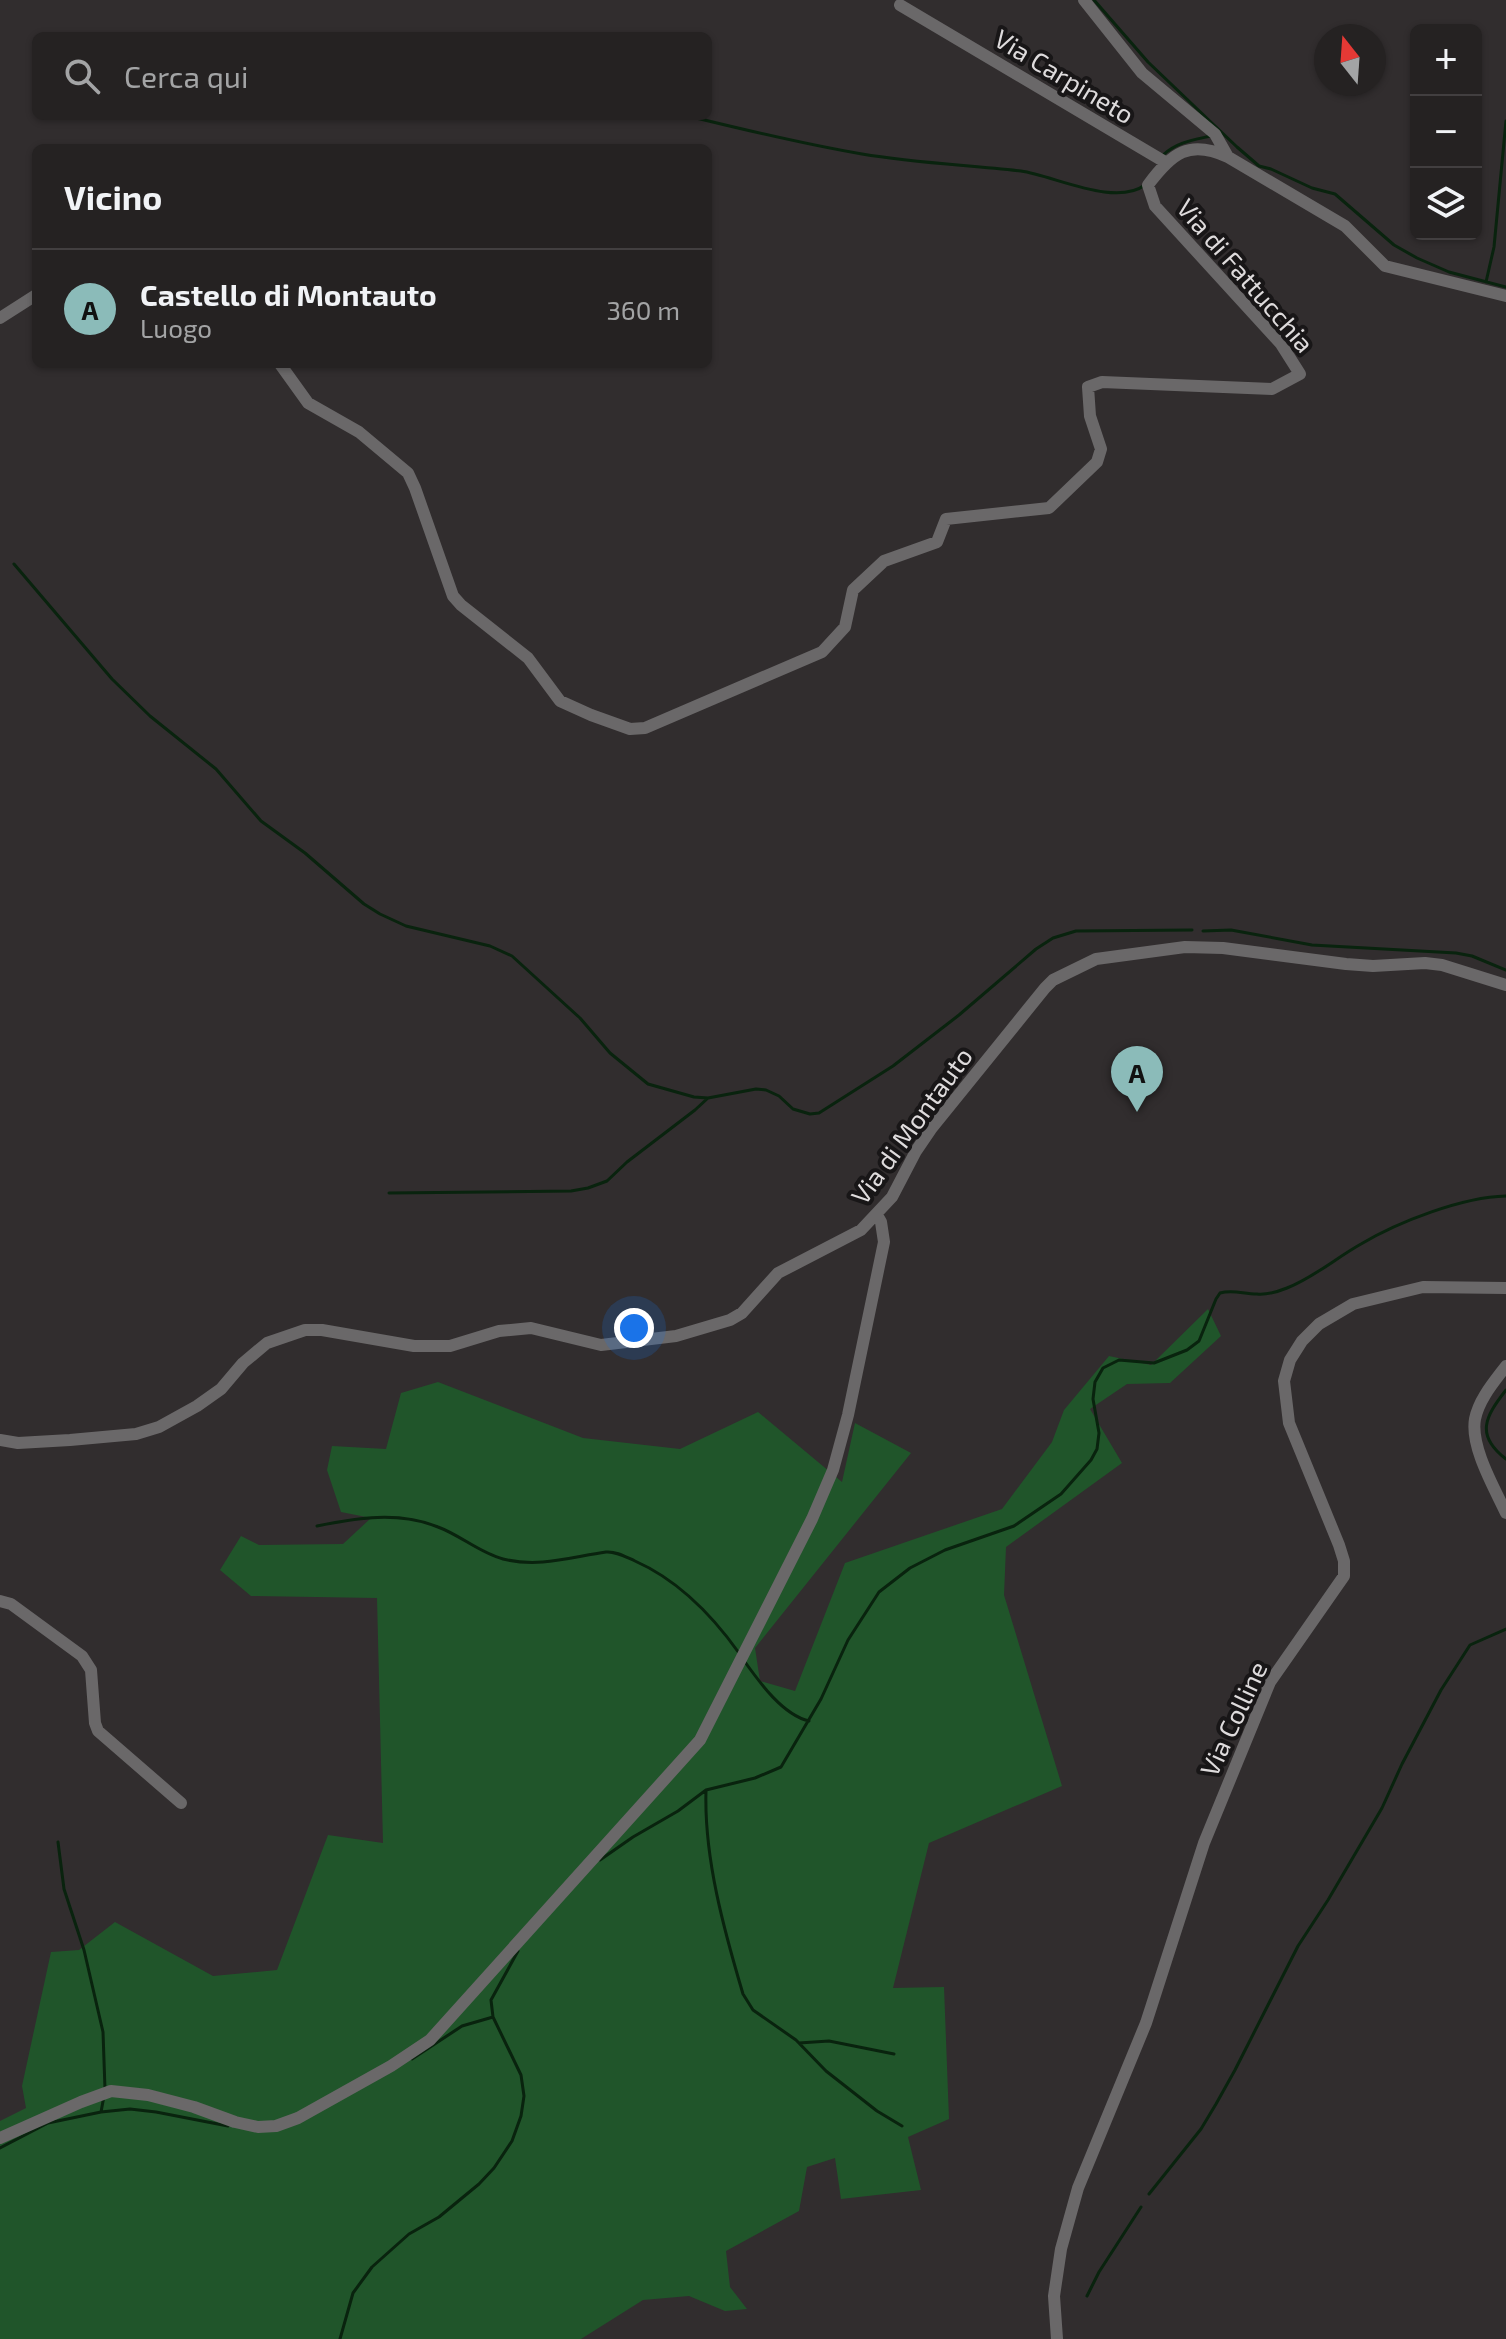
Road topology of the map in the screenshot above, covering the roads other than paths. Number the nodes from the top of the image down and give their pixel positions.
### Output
1 (1084, 0) edge
2 (900, 5) dead end
3 (1228, 157) junction
4 (1165, 162) junction
5 (1506, 296) edge
6 (32, 298) edge
7 (0, 318) edge
8 (283, 368) edge
9 (1506, 985) edge
10 (877, 1215) dead end
11 (1506, 1288) edge
12 (1506, 1366) edge
13 (0, 1440) edge
14 (1506, 1513) edge
15 (0, 1601) edge
16 (181, 1803) dead end
17 (0, 2138) edge
18 (1057, 2339) edge

1 - 3 street
2 - 4 street, Via Carpineto
3 - 4 street
3 - 5 street
4 - 8 street, Via di Fattucchia
6 - 7 street
9 - 13 street, Via di Montauto
10 - 17 street
11 - 18 street, Via Colline
12 - 14 street
15 - 16 street

